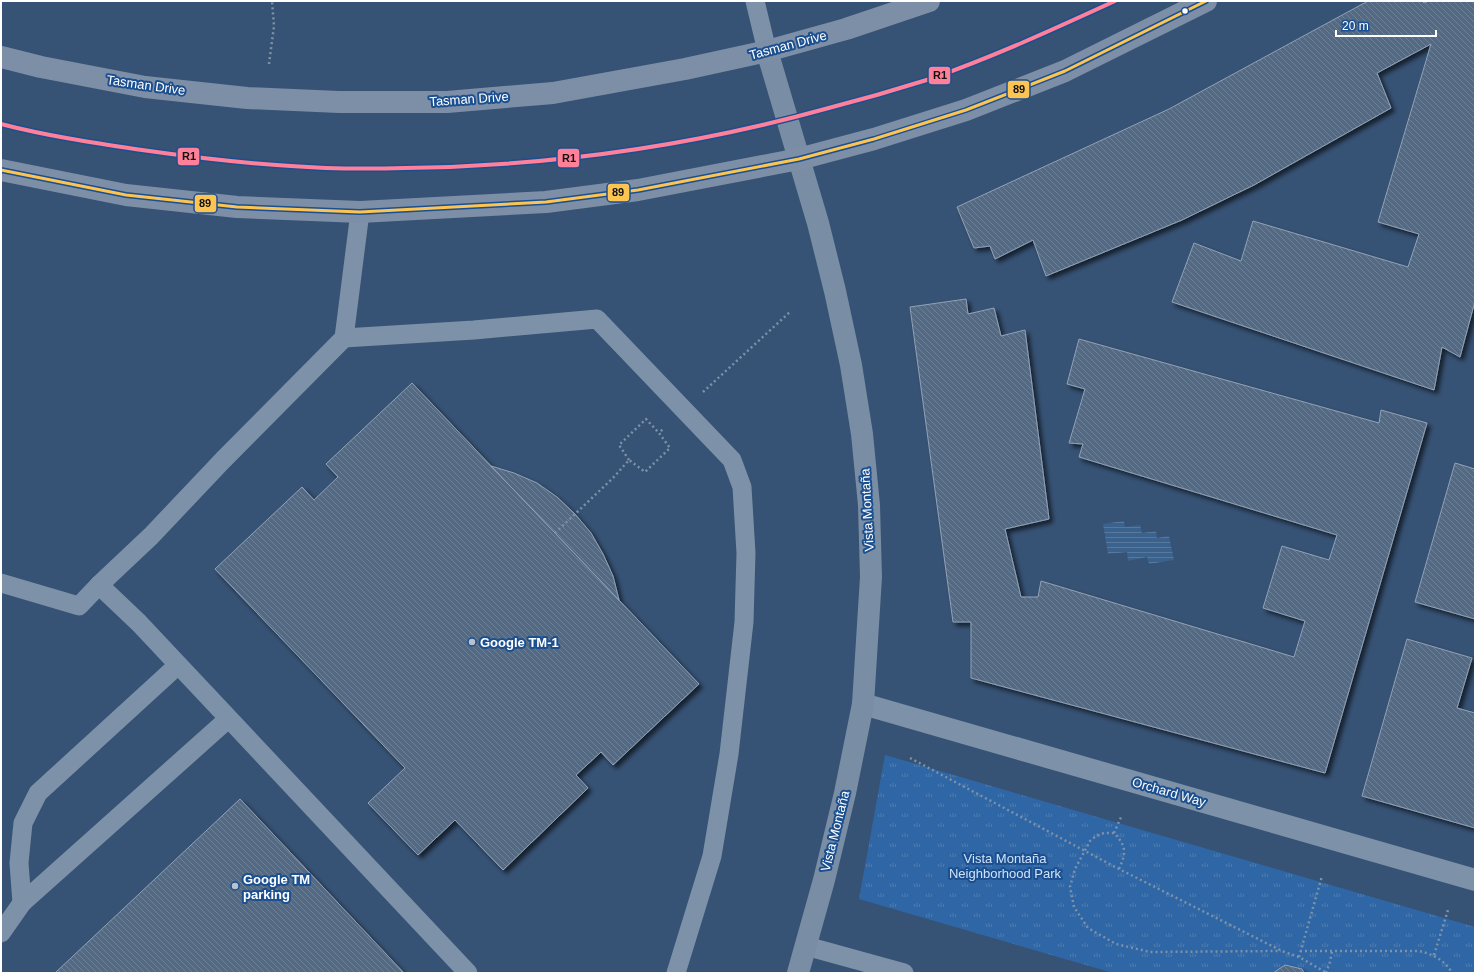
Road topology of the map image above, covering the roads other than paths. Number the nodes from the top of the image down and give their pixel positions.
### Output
1 (755, 1) edge
2 (929, 1) edge
3 (1206, 1) edge
4 (767, 52) junction
5 (1, 56) edge
6 (799, 159) junction
7 (1, 170) edge
8 (360, 212) junction
9 (344, 338) junction
10 (1, 583) edge
11 (99, 585) junction
12 (178, 665) junction
13 (863, 704) junction
14 (228, 719) junction
15 (1475, 880) edge
16 (22, 903) junction
17 (1, 933) edge
18 (806, 946) junction
19 (468, 973) edge
20 (676, 973) edge
21 (798, 973) edge
22 (904, 973) edge

1 - 4 lane
2 - 4 main road, Tasman Drive
3 - 6 main road
4 - 5 main road, Tasman Drive
4 - 6 main road, Vista Montaña
6 - 8 main road
6 - 13 main road, Vista Montaña
7 - 8 main road
8 - 9 lane
9 - 11 lane
9 - 20 lane
10 - 11 lane
11 - 12 lane
12 - 14 lane
12 - 16 lane
13 - 15 street, Orchard Way
13 - 18 main road, Vista Montaña
14 - 16 lane
14 - 19 lane
16 - 17 lane
18 - 21 main road, Vista Montaña
18 - 22 lane

